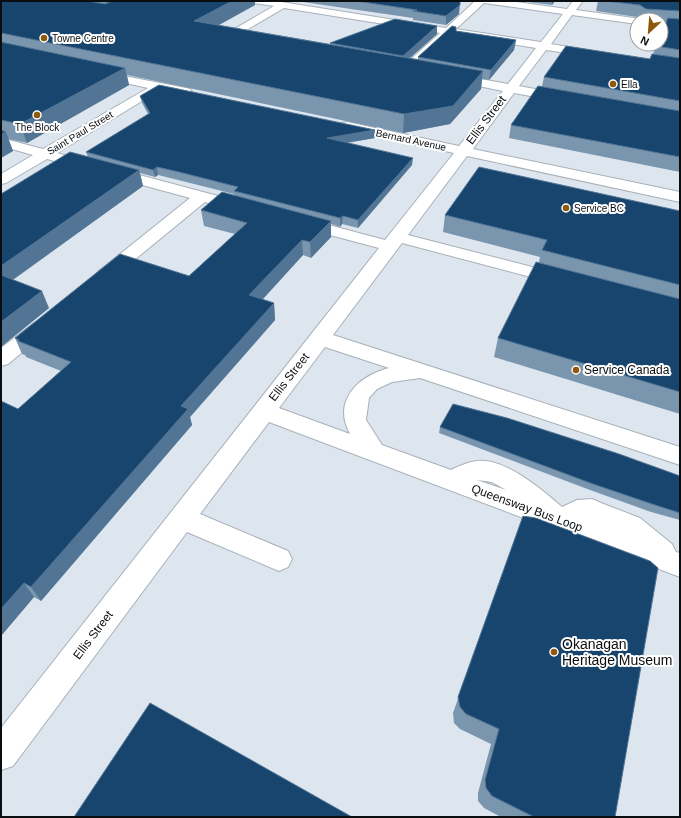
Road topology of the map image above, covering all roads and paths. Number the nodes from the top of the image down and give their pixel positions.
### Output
1 (257, 1) edge
2 (481, 1) edge
3 (488, 1) edge
4 (578, 1) edge
5 (283, 5) junction
6 (569, 12) junction
7 (629, 21) edge
8 (669, 26) edge
9 (680, 27) edge
10 (448, 31) junction
11 (250, 41) edge
12 (543, 46) junction
13 (605, 55) edge
14 (390, 67) edge
15 (405, 70) junction
16 (85, 71) edge
17 (420, 72) edge
18 (441, 76) edge
19 (159, 86) junction
20 (510, 89) junction
21 (199, 95) edge
22 (573, 100) edge
23 (337, 124) edge
24 (1, 142) edge
25 (463, 151) junction
26 (45, 154) junction
27 (1, 180) edge
28 (202, 196) junction
29 (680, 197) edge
30 (255, 210) edge
31 (285, 218) edge
32 (394, 241) junction
33 (575, 283) edge
34 (92, 285) edge
35 (56, 315) edge
36 (320, 338) junction
37 (1, 359) edge
38 (425, 372) junction
39 (263, 411) junction
40 (628, 438) junction
41 (374, 452) junction
42 (680, 456) edge
43 (680, 471) edge
44 (182, 518) junction
45 (279, 559) dead end
46 (679, 564) edge
47 (1, 754) edge

1 - 5 street
2 - 10 street
3 - 6 street
4 - 6 street, Ellis Street
5 - 10 street
5 - 11 street
6 - 7 street
6 - 12 street, Ellis Street
8 - 9 street
10 - 12 street
10 - 15 street
12 - 13 street
12 - 20 street, Ellis Street
14 - 15 street
15 - 17 street
16 - 19 street
18 - 20 street
19 - 21 street
19 - 26 street, Saint Paul Street
20 - 22 street
20 - 25 street, Ellis Street
23 - 25 street, Bernard Avenue
24 - 26 street
25 - 29 street, Bernard Avenue
25 - 32 street, Ellis Street
26 - 27 street, Saint Paul Street
26 - 28 street
28 - 30 street
28 - 34 street
31 - 32 street
32 - 33 street
32 - 36 street, Ellis Street
35 - 37 street
36 - 38 street
36 - 39 street, Ellis Street
38 - 40 street
38 - 41 street
39 - 41 street, Queensway Bus Loop
39 - 44 street, Ellis Street
40 - 42 street
40 - 43 street
41 - 46 street, Queensway Bus Loop
44 - 45 street
44 - 47 street, Ellis Street

